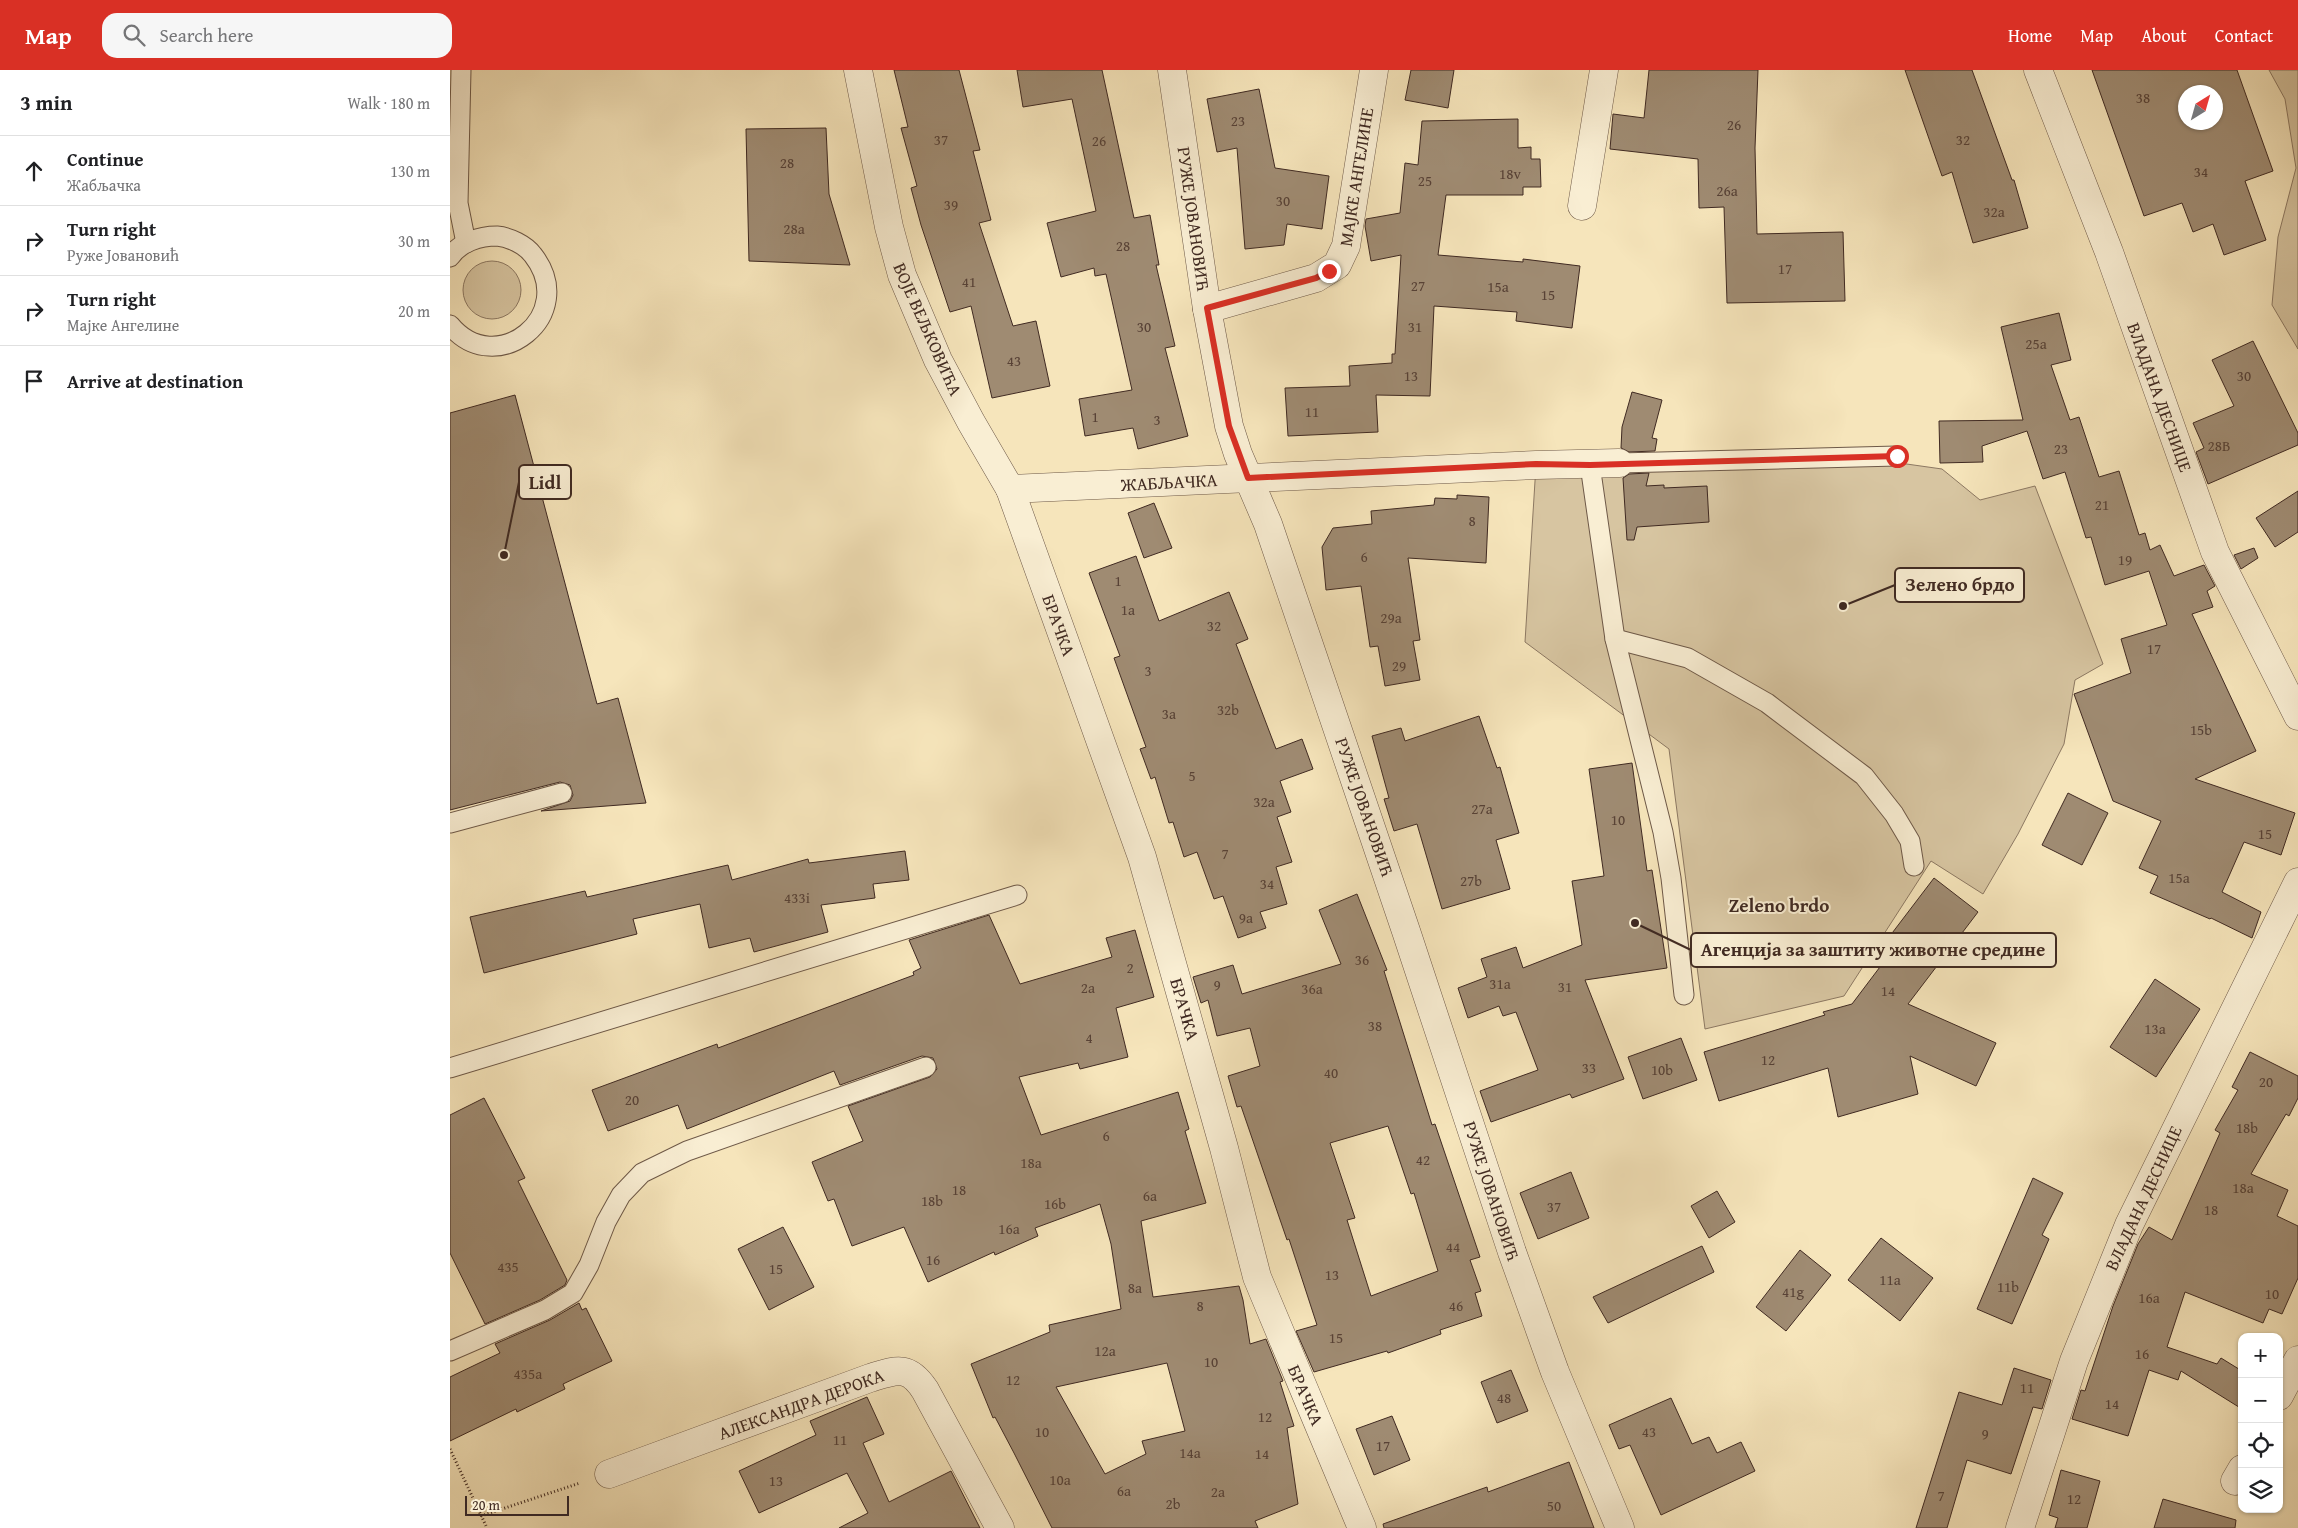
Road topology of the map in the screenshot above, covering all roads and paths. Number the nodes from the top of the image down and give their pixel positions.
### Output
1 (461, 70) edge
2 (858, 70) edge
3 (1172, 70) edge
4 (1374, 70) edge
5 (1604, 70) edge
6 (2038, 70) edge
7 (1582, 206) dead end
8 (466, 243) junction
9 (450, 257) edge
10 (1207, 308) junction
11 (450, 324) edge
12 (1897, 456) dead end
13 (1620, 463) joint
14 (1590, 465) junction
15 (1248, 478) junction
16 (1010, 489) junction
17 (1615, 639) junction
18 (2298, 716) edge
19 (562, 793) dead end
20 (450, 823) edge
21 (1914, 866) dead end
22 (2298, 882) edge
23 (1017, 895) dead end
24 (1684, 995) dead end
25 (926, 1067) dead end
26 (450, 1068) edge
27 (450, 1351) edge
28 (2298, 1360) edge
29 (2283, 1388) edge
30 (450, 1449) edge
31 (609, 1474) joint
32 (482, 1516) junction
33 (488, 1528) edge
34 (1000, 1528) edge
35 (1362, 1528) edge
36 (1620, 1528) edge
37 (2020, 1528) edge

1 - 8 lane
2 - 16 street, ВОЈЕ ВЕЉКОВИЋА
3 - 10 street, РУЖЕ ЈОВАНОВИЋ
4 - 10 street, МАЈКЕ АНГЕЛИНЕ
5 - 7 street
6 - 18 street, ВЛАДАНА ДЕСНИЦЕ
8 - 9 lane
8 - 11 lane
10 - 15 street, РУЖЕ ЈОВАНОВИЋ
12 - 13 lane, ЖАБЉАЧКА
13 - 14 street, ЖАБЉАЧКА
14 - 15 street, ЖАБЉАЧКА
14 - 17 lane
15 - 16 street, ЖАБЉАЧКА
15 - 36 street, РУЖЕ ЈОВАНОВИЋ
16 - 35 street, БРАЧКА
17 - 21 lane
17 - 24 lane
19 - 20 lane
22 - 37 street, ВЛАДАНА ДЕСНИЦЕ
23 - 26 lane
25 - 27 lane
28 - 29 street
30 - 32 path
31 - 32 path
31 - 34 street, АЛЕКСАНДРА ДЕРОКА
32 - 33 path

